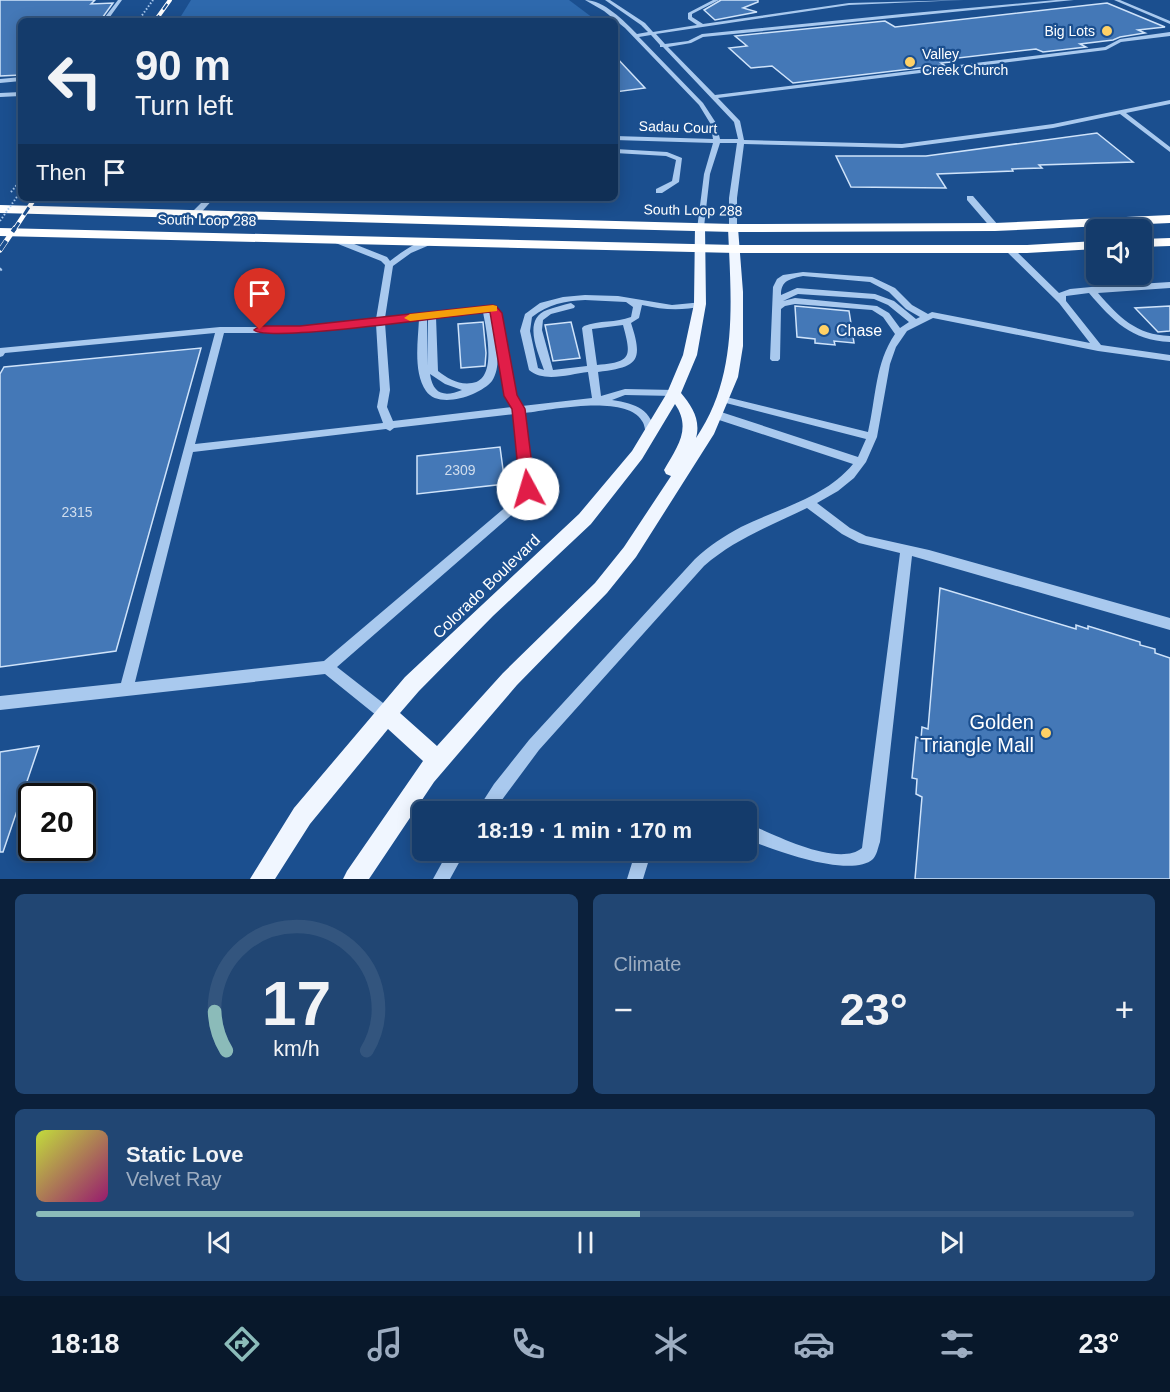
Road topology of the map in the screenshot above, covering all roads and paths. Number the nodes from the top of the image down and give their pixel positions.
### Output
1 (120, 0) edge
2 (153, 0) edge
3 (587, 0) edge
4 (607, 0) edge
5 (717, 0) edge
6 (876, 0) edge
7 (962, 0) edge
8 (1072, 0) edge
9 (1116, 0) edge
10 (915, 1) edge
11 (883, 3) junction
12 (106, 18) edge
13 (140, 18) edge
14 (615, 18) edge
15 (618, 20) edge
16 (1170, 22) edge
17 (702, 26) junction
18 (651, 34) junction
19 (1170, 34) edge
20 (634, 36) junction
21 (662, 45) junction
22 (18, 80) edge
23 (0, 81) edge
24 (18, 94) edge
25 (0, 95) edge
26 (715, 97) junction
27 (1170, 102) edge
28 (1121, 112) junction
29 (618, 138) edge
30 (717, 141) junction
31 (740, 141) junction
32 (1170, 150) edge
33 (618, 151) edge
34 (18, 184) edge
35 (659, 191) dead end
36 (11, 192) dead end
37 (18, 195) edge
38 (970, 198) dead end
39 (207, 201) edge
40 (0, 209) edge
41 (195, 214) junction
42 (1170, 219) edge
43 (0, 220) edge
44 (700, 227) junction
45 (994, 227) junction
46 (734, 228) junction
47 (0, 232) edge
48 (336, 240) junction
49 (429, 242) junction
50 (1170, 242) edge
51 (1152, 243) edge
52 (1086, 245) edge
53 (699, 248) junction
54 (736, 249) junction
55 (1009, 249) junction
56 (389, 265) junction
57 (1170, 285) edge
58 (1091, 290) junction
59 (628, 300) junction
60 (777, 300) junction
61 (901, 300) junction
62 (1062, 301) junction
63 (700, 304) junction
64 (487, 309) junction
65 (427, 316) junction
66 (927, 317) junction
67 (380, 321) junction
68 (627, 323) junction
69 (908, 327) junction
70 (220, 330) junction
71 (1170, 339) edge
72 (1098, 348) junction
73 (0, 354) edge
74 (1170, 358) edge
75 (774, 359) dead end
76 (592, 370) junction
77 (484, 383) junction
78 (674, 393) junction
79 (597, 401) junction
80 (719, 407) junction
81 (519, 409) junction
82 (390, 427) junction
83 (651, 435) junction
84 (872, 437) junction
85 (189, 449) junction
86 (860, 462) junction
87 (808, 503) junction
88 (630, 552) junction
89 (906, 552) junction
90 (1170, 624) edge
91 (327, 667) junction
92 (126, 689) junction
93 (0, 703) edge
94 (387, 715) junction
95 (438, 760) junction
96 (491, 801) edge
97 (757, 835) edge
98 (452, 861) edge
99 (641, 861) edge
100 (262, 879) edge
101 (354, 879) edge
102 (441, 879) edge
103 (635, 879) edge

1 - 12 street
2 - 13 path
3 - 14 street
4 - 18 street
5 - 17 street
6 - 11 street
7 - 10 street
8 - 21 street
9 - 16 street
10 - 11 street
11 - 17 street
15 - 20 street
17 - 18 street
18 - 20 street
18 - 21 street
19 - 26 street
20 - 30 street
21 - 26 street
22 - 23 street
24 - 25 street
26 - 31 street
27 - 28 street, Sadau Court
28 - 31 street, Sadau Court
28 - 32 street
29 - 30 street, Sadau Court
30 - 31 street, Sadau Court
30 - 44 street, Colorado Boulevard
31 - 46 street
33 - 35 street
34 - 36 path
37 - 43 path, bridge
38 - 45 street
39 - 41 street
40 - 41 highway, South Loop 288
41 - 44 highway, South Loop 288
42 - 45 highway, South Loop 288
44 - 46 highway, South Loop 288
44 - 53 main road, Colorado Boulevard
45 - 46 highway, South Loop 288
46 - 54 main road
47 - 48 highway, South Loop 288
48 - 49 highway, South Loop 288
48 - 56 street
49 - 53 highway, South Loop 288
49 - 56 street
50 - 51 highway
52 - 55 highway, South Loop 288
53 - 54 highway, South Loop 288
53 - 63 main road, Colorado Boulevard
54 - 55 highway, South Loop 288
54 - 80 main road
55 - 62 street
56 - 67 street
57 - 58 street
58 - 62 street
58 - 71 street
59 - 63 street
59 - 68 street
59 - 76 street
60 - 61 street
60 - 61 street
60 - 69 street
60 - 69 street
60 - 75 street
61 - 66 street
62 - 72 street
63 - 78 main road, Colorado Boulevard
64 - 65 street
64 - 77 street
64 - 81 street
65 - 67 street
65 - 77 street
65 - 77 street
66 - 69 street
66 - 72 street
67 - 70 street
67 - 82 street
68 - 76 street
68 - 76 street
69 - 84 street
70 - 73 street
70 - 85 street
72 - 74 street
76 - 79 street
78 - 79 street
78 - 83 main road, Colorado Boulevard
78 - 88 main road
79 - 81 street
79 - 83 street
80 - 84 street
80 - 86 street
80 - 88 main road
81 - 82 street
81 - 91 street
82 - 85 street
83 - 94 main road, Colorado Boulevard
84 - 86 street
85 - 92 street
86 - 87 street
87 - 89 street
87 - 96 street
88 - 95 main road
89 - 90 street
89 - 97 street
91 - 92 street
91 - 94 street
92 - 93 street
94 - 95 main road
94 - 100 main road, Colorado Boulevard
95 - 101 main road
98 - 102 street
99 - 103 street

